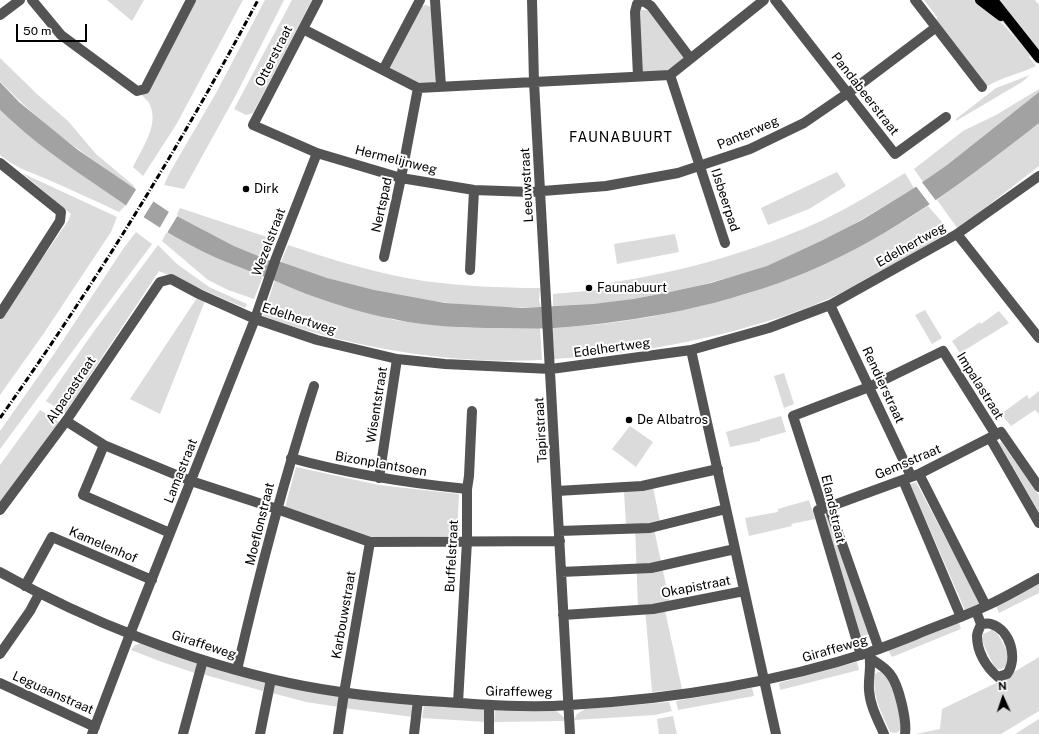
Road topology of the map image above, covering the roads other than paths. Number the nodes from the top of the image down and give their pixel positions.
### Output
1 (20, 0) edge
2 (32, 0) edge
3 (191, 0) edge
4 (318, 0) edge
5 (420, 0) edge
6 (435, 0) edge
7 (532, 0) edge
8 (764, 0) edge
9 (775, 0) edge
10 (914, 0) edge
11 (980, 0) edge
12 (993, 0) edge
13 (0, 15) edge
14 (1010, 22) junction
15 (935, 28) junction
16 (303, 29) junction
17 (1038, 56) edge
18 (690, 58) junction
19 (383, 70) junction
20 (670, 75) junction
21 (638, 76) junction
22 (534, 82) junction
23 (441, 86) junction
24 (982, 87) dead end
25 (418, 88) junction
26 (847, 93) junction
27 (946, 116) dead end
28 (253, 125) joint
29 (317, 153) junction
30 (1, 166) edge
31 (701, 166) junction
32 (1039, 176) edge
33 (401, 178) junction
34 (474, 190) junction
35 (540, 191) junction
36 (958, 234) junction
37 (725, 243) dead end
38 (384, 257) dead end
39 (470, 270) dead end
40 (160, 282) joint
41 (830, 305) junction
42 (0, 314) edge
43 (255, 319) junction
44 (1039, 338) edge
45 (692, 350) junction
46 (397, 359) junction
47 (551, 369) junction
48 (314, 386) dead end
49 (869, 387) junction
50 (472, 411) dead end
51 (66, 421) junction
52 (996, 435) junction
53 (104, 445) junction
54 (291, 458) junction
55 (718, 468) junction
56 (911, 477) junction
57 (379, 478) junction
58 (191, 481) junction
59 (1039, 487) edge
60 (467, 489) junction
61 (557, 491) junction
62 (826, 508) junction
63 (277, 509) junction
64 (726, 509) junction
65 (0, 510) edge
66 (1039, 523) edge
67 (170, 533) junction
68 (559, 536) junction
69 (466, 541) junction
70 (370, 542) junction
71 (735, 549) junction
72 (0, 572) edge
73 (561, 572) junction
74 (1039, 578) edge
75 (152, 580) junction
76 (25, 586) junction
77 (744, 591) junction
78 (39, 594) junction
79 (986, 606) junction
80 (976, 611) junction
81 (563, 615) junction
82 (961, 617) junction
83 (981, 624) junction
84 (130, 634) junction
85 (879, 649) junction
86 (0, 654) edge
87 (867, 655) junction
88 (203, 660) junction
89 (237, 670) junction
90 (271, 679) junction
91 (764, 681) junction
92 (0, 683) edge
93 (344, 692) junction
94 (418, 700) junction
95 (458, 703) junction
96 (489, 705) junction
97 (570, 706) junction
98 (94, 730) edge
99 (183, 734) edge
100 (260, 734) edge
101 (338, 734) edge
102 (414, 734) edge
103 (489, 734) edge
104 (570, 734) edge
105 (776, 734) edge
106 (884, 734) edge
107 (905, 734) edge

1 - 13 street
2 - 3 street
4 - 16 street, Otterstraat
5 - 19 street
6 - 23 street
7 - 22 street, Leeuwstraat
8 - 18 street
9 - 26 street, Pandabeerstraat
10 - 15 street
11 - 14 main road
12 - 14 main road
14 - 17 main road
15 - 24 street
15 - 26 street, Panterweg
16 - 19 street
16 - 28 street, Otterstraat
18 - 20 street
18 - 21 street
19 - 25 street
20 - 21 street
20 - 31 street, IJsbeerpad
21 - 22 street
22 - 23 street
22 - 35 street, Leeuwstraat
23 - 25 street
25 - 33 street, Nertspad
26 - 27 street, Pandabeerstraat
26 - 31 street, Panterweg
28 - 29 street, Hermelijnweg
29 - 33 street, Hermelijnweg
29 - 43 street, Wezelstraat
30 - 42 street
31 - 35 street, Panterweg
31 - 37 street, IJsbeerpad
32 - 36 street, Edelhertweg
33 - 34 street, Hermelijnweg
33 - 38 street, Nertspad
34 - 35 street, Hermelijnweg
34 - 39 street
35 - 47 street, Leeuwstraat
36 - 41 street, Edelhertweg
36 - 44 street
40 - 43 street, Edelhertweg
40 - 51 street, Alpacastraat
41 - 45 street, Edelhertweg
41 - 49 street, Rendierstraat
43 - 46 street, Edelhertweg
43 - 58 street, Lamastraat
45 - 47 street, Edelhertweg
45 - 55 street, Okapistraat
46 - 47 street, Edelhertweg
46 - 57 street, Wisentstraat
47 - 61 street, Tapirstraat
48 - 54 street, Moeflonstraat
49 - 52 street, Impalastraat
49 - 56 street, Rendierstraat
49 - 62 street, Elandstraat
50 - 60 street, Buffelstraat
51 - 53 street
51 - 65 street, Alpacastraat
52 - 56 street, Gemsstraat
52 - 59 street, Impalastraat
52 - 66 street, Impalastraat
53 - 58 street
53 - 67 street
54 - 57 street, Bizonplantsoen
54 - 63 street, Moeflonstraat
55 - 61 street
55 - 64 street, Okapistraat
56 - 62 street, Gemsstraat
56 - 79 street, Rendierstraat
56 - 82 street, Rendierstraat
57 - 60 street, Bizonplantsoen
58 - 63 street
58 - 67 street, Lamastraat
60 - 69 street, Buffelstraat
61 - 68 street, Tapirstraat
62 - 85 street, Elandstraat
62 - 87 street, Elandstraat
63 - 70 street
63 - 89 street, Moeflonstraat
64 - 68 street
64 - 71 street, Okapistraat
67 - 75 street, Lamastraat
68 - 69 street
68 - 73 street, Tapirstraat
69 - 70 street
69 - 95 street, Buffelstraat
70 - 93 street, Karbouwstraat
71 - 73 street
71 - 77 street, Okapistraat
72 - 76 street, Giraffeweg
73 - 81 street, Tapirstraat
74 - 79 street, Giraffeweg
75 - 76 street, Kamelenhof
75 - 84 street, Lamastraat
76 - 78 street, Giraffeweg
77 - 81 street, Okapistraat
77 - 91 street, Okapistraat
78 - 84 street, Giraffeweg
78 - 86 street
79 - 80 street, Giraffeweg
80 - 82 street, Giraffeweg
80 - 83 street
81 - 97 street, Tapirstraat
82 - 85 street, Giraffeweg
83 - 83 street
84 - 88 street, Giraffeweg
84 - 98 street, Lamastraat
85 - 87 street, Giraffeweg
87 - 91 street, Giraffeweg
87 - 106 street
87 - 107 street
88 - 89 street, Giraffeweg
88 - 99 street
89 - 90 street, Giraffeweg
90 - 93 street, Giraffeweg
90 - 100 street
91 - 97 street, Giraffeweg
91 - 105 street, Okapistraat
92 - 98 street, Leguaanstraat
93 - 94 street, Giraffeweg
93 - 101 street, Karbouwstraat
94 - 95 street, Giraffeweg
94 - 102 street
95 - 96 street, Giraffeweg
96 - 97 street, Giraffeweg
96 - 103 street
97 - 104 street, Tapirstraat

